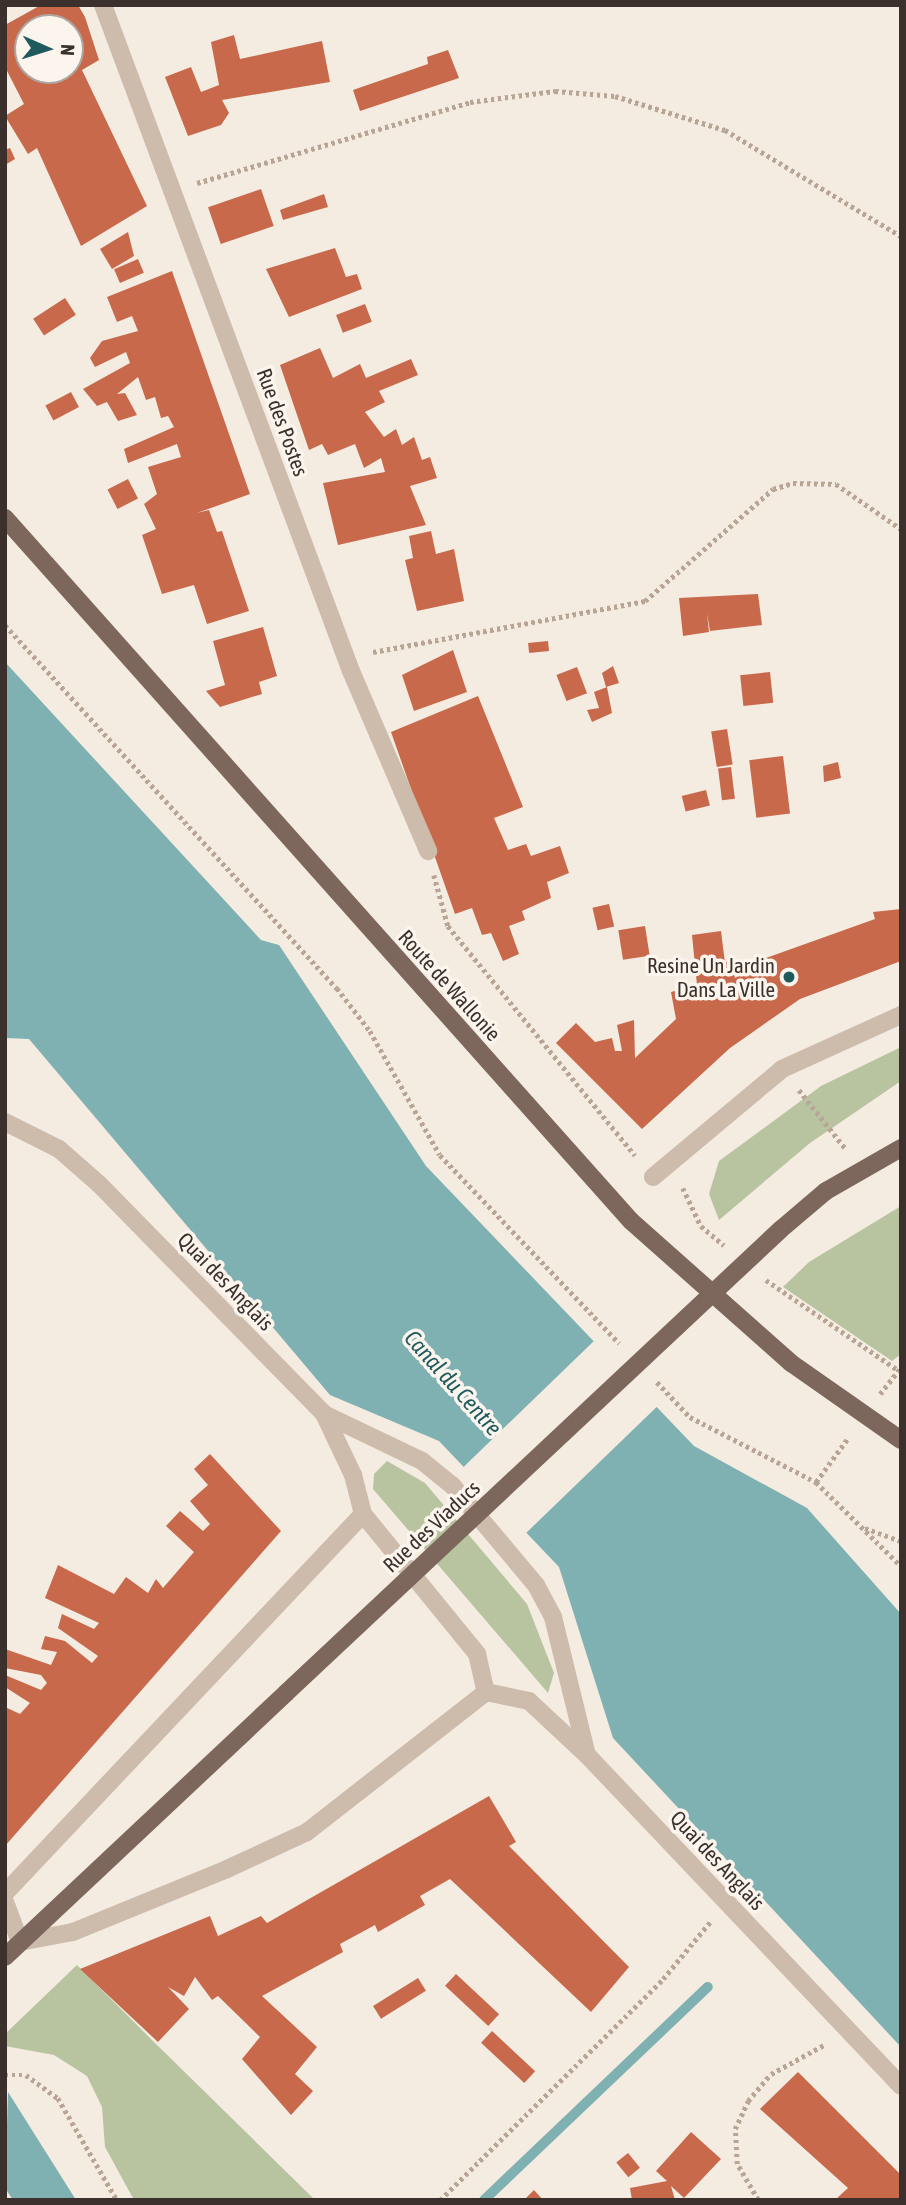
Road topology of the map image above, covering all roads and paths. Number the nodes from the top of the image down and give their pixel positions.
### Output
1 (103, 5) edge
2 (172, 190) junction
3 (901, 236) edge
4 (5, 518) edge
5 (901, 529) edge
6 (5, 625) edge
7 (346, 657) junction
8 (428, 851) joint
9 (901, 1015) edge
10 (782, 1069) junction
11 (5, 1122) edge
12 (901, 1148) edge
13 (862, 1169) junction
14 (653, 1177) joint
15 (623, 1346) dead end
16 (652, 1377) dead end
17 (324, 1414) junction
18 (864, 1415) junction
19 (901, 1440) edge
20 (816, 1482) junction
21 (363, 1514) junction
22 (864, 1528) junction
23 (901, 1541) edge
24 (901, 1566) edge
25 (486, 1692) junction
26 (587, 1755) junction
27 (5, 1893) edge
28 (5, 1902) edge
29 (727, 1902) junction
30 (20, 1942) junction
31 (5, 1956) edge
32 (849, 2031) junction
33 (5, 2075) edge
34 (901, 2086) edge
35 (117, 2200) edge
36 (440, 2200) edge
37 (758, 2200) edge

1 - 2 street, Rue des Postes
2 - 3 path
2 - 7 street, Rue des Postes
4 - 18 main road, Route de Wallonie
5 - 7 path
6 - 15 path
7 - 8 street, Rue des Postes
8 - 14 path
9 - 10 street
10 - 13 path
10 - 14 street
11 - 17 street, Quai des Anglais
12 - 13 main road, Rue des Viaducs
13 - 30 main road, Rue des Viaducs, bridge
16 - 20 path
17 - 21 street, Quai des Anglais
17 - 26 street
18 - 19 main road, Route de Wallonie
18 - 20 path
20 - 22 path
21 - 25 street
21 - 27 street
22 - 23 path
22 - 24 path
25 - 26 street, Quai des Anglais
25 - 30 street
26 - 29 street, Quai des Anglais
28 - 30 street
29 - 32 street, Quai des Anglais
29 - 36 path
30 - 31 main road, Rue des Viaducs
32 - 34 street, Quai des Anglais
32 - 37 path
33 - 35 path

